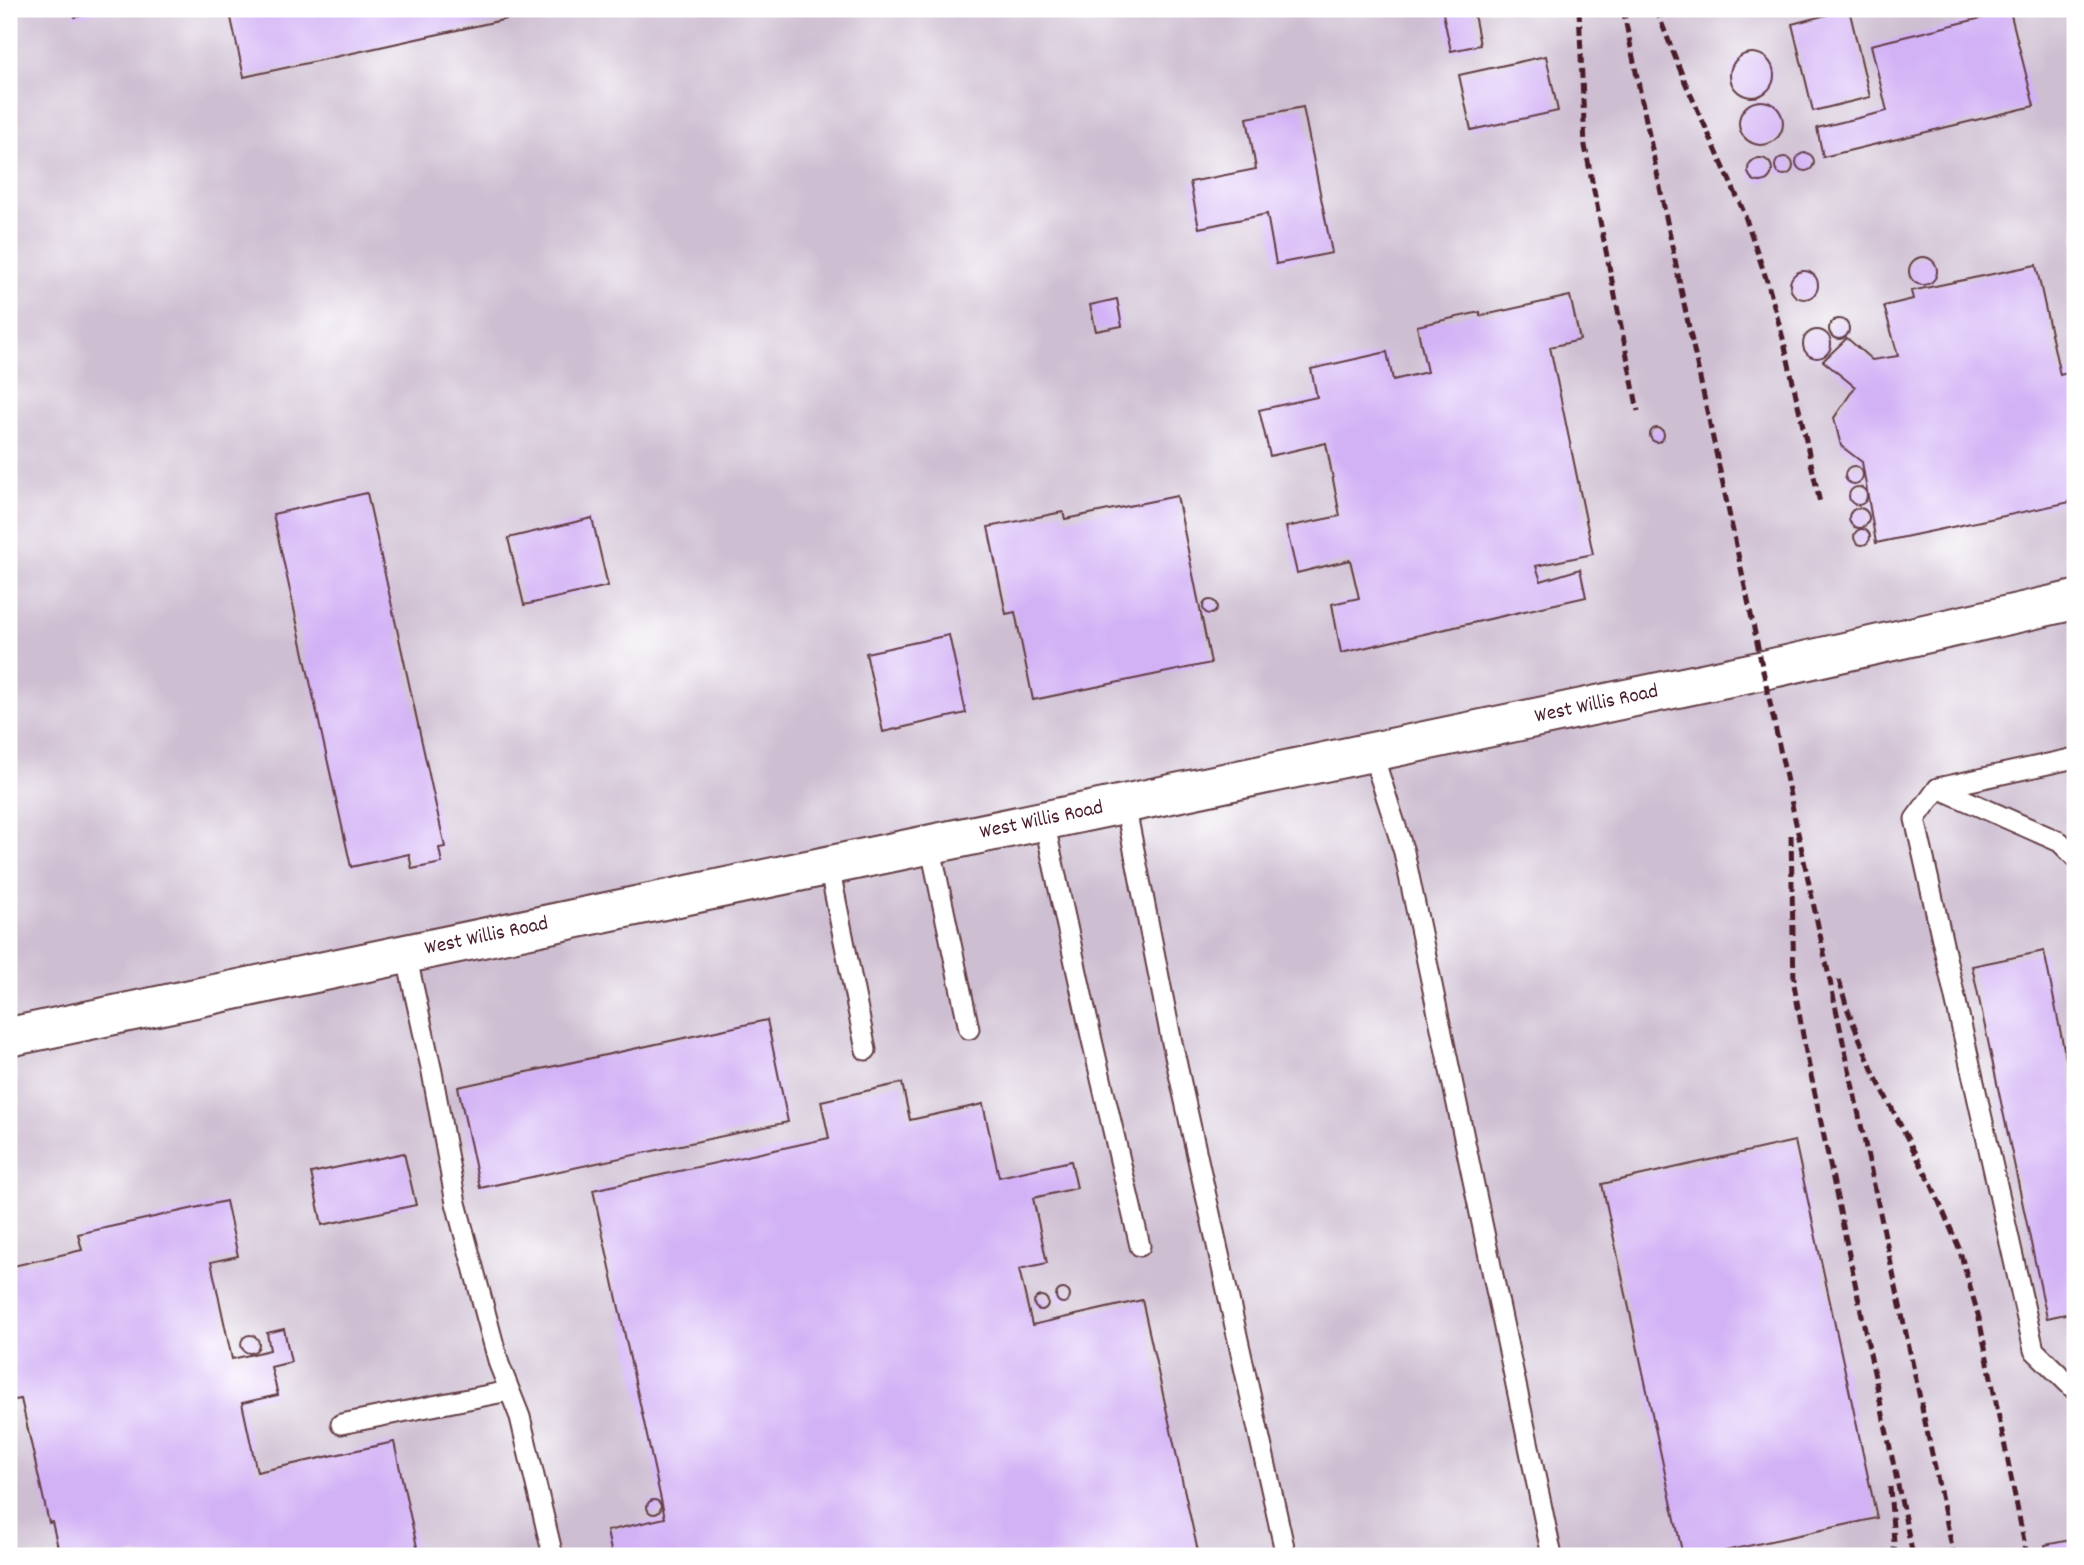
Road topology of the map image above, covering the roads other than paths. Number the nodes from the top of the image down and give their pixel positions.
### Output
1 (2075, 600) edge
2 (1372, 752) junction
3 (2075, 758) edge
4 (1938, 789) junction
5 (1125, 804) junction
6 (1044, 821) junction
7 (930, 844) junction
8 (2075, 857) edge
9 (829, 866) junction
10 (407, 954) junction
11 (969, 1029) dead end
12 (9, 1037) edge
13 (866, 1050) dead end
14 (1140, 1246) dead end
15 (2075, 1390) edge
16 (509, 1391) junction
17 (341, 1424) dead end
18 (553, 1556) edge
19 (1286, 1556) edge
20 (1552, 1556) edge

1 - 2 street, West Willis Road
2 - 5 street, West Willis Road
2 - 20 lane
3 - 4 lane
4 - 8 lane
4 - 15 lane
5 - 6 street, West Willis Road
5 - 19 lane
6 - 7 street, West Willis Road
6 - 14 lane
7 - 9 street, West Willis Road
7 - 11 lane
9 - 10 street, West Willis Road
9 - 13 lane
10 - 12 street, West Willis Road
10 - 16 lane
16 - 17 lane
16 - 18 lane

